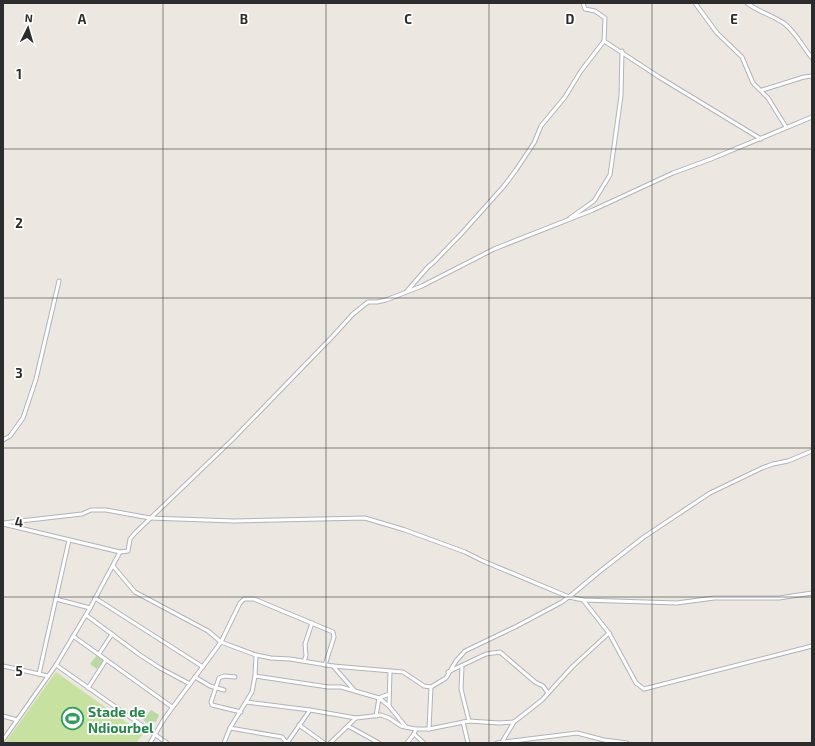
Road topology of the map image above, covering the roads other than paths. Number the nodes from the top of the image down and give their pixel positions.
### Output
1 (583, 3) edge
2 (695, 3) edge
3 (747, 3) edge
4 (604, 41) junction
5 (622, 51) junction
6 (812, 58) edge
7 (812, 76) edge
8 (762, 90) junction
9 (812, 117) edge
10 (786, 127) junction
11 (761, 139) junction
12 (565, 221) junction
13 (59, 281) dead end
14 (407, 291) junction
15 (3, 440) edge
16 (812, 451) edge
17 (150, 518) junction
18 (3, 523) edge
19 (69, 540) junction
20 (120, 552) junction
21 (113, 566) junction
22 (812, 593) edge
23 (569, 597) junction
24 (94, 598) junction
25 (56, 599) junction
26 (583, 600) junction
27 (90, 608) junction
28 (86, 615) junction
29 (312, 623) junction
30 (609, 633) junction
31 (112, 634) junction
32 (73, 636) junction
33 (221, 642) junction
34 (812, 646) edge
35 (99, 654) junction
36 (256, 655) junction
37 (106, 660) junction
38 (304, 662) junction
39 (56, 665) junction
40 (325, 665) junction
41 (3, 666) edge
42 (333, 666) junction
43 (203, 667) junction
44 (462, 667) junction
45 (390, 671) junction
46 (448, 672) junction
47 (39, 674) junction
48 (48, 676) junction
49 (255, 676) junction
50 (195, 677) junction
51 (234, 677) dead end
52 (190, 684) junction
53 (431, 687) junction
54 (88, 688) junction
55 (215, 688) junction
56 (224, 690) dead end
57 (354, 690) junction
58 (548, 693) junction
59 (389, 694) junction
60 (379, 698) junction
61 (246, 702) junction
62 (389, 706) junction
63 (172, 707) junction
64 (310, 710) junction
65 (241, 712) junction
66 (3, 716) edge
67 (376, 716) junction
68 (356, 718) junction
69 (17, 720) junction
70 (469, 721) junction
71 (463, 722) junction
72 (514, 722) junction
73 (299, 725) junction
74 (348, 726) junction
75 (406, 727) junction
76 (230, 728) junction
77 (416, 729) junction
78 (429, 729) junction
79 (414, 734) junction
80 (156, 735) junction
81 (3, 740) edge
82 (502, 742) edge
83 (150, 743) edge
84 (167, 743) edge
85 (224, 743) edge
86 (287, 743) edge
87 (324, 743) edge
88 (330, 743) edge
89 (379, 743) edge
90 (407, 743) edge
91 (424, 743) edge
92 (468, 743) edge
93 (497, 743) edge
94 (627, 743) edge

1 - 4 street
2 - 8 street
3 - 6 street
4 - 5 street
4 - 14 street
5 - 11 street
5 - 12 street
7 - 8 street
8 - 10 street
9 - 10 street
10 - 11 street
11 - 12 street
12 - 14 street
13 - 15 street
14 - 17 street
16 - 23 street
17 - 18 street
17 - 20 street
17 - 23 street
18 - 19 street
19 - 20 street
19 - 25 street
20 - 21 street
21 - 24 street
21 - 33 street
22 - 26 street
23 - 26 street
23 - 46 street
24 - 27 street
24 - 43 street
25 - 27 street
25 - 47 street
26 - 30 street
27 - 28 street
28 - 31 street
28 - 32 street
29 - 33 street
29 - 38 street
29 - 40 street
30 - 34 street
30 - 58 street
31 - 35 street
31 - 52 street
32 - 35 street
32 - 39 street
33 - 36 street
33 - 43 street
35 - 37 street
36 - 38 street
36 - 49 street
37 - 54 street
37 - 63 street
38 - 40 street
39 - 48 street
39 - 54 street
40 - 42 street
41 - 47 street
42 - 45 street
42 - 57 street
43 - 50 street
44 - 46 street
44 - 58 street
44 - 70 street
45 - 53 street
45 - 59 street
46 - 53 street
47 - 48 street
48 - 69 street
49 - 57 street
49 - 61 street
50 - 52 street
50 - 55 street
51 - 55 street
52 - 63 street
53 - 78 street
54 - 80 street
55 - 56 street
55 - 65 street
57 - 60 street
58 - 72 street
59 - 60 street
59 - 62 street
60 - 62 street
60 - 67 street
61 - 64 street
61 - 65 street
62 - 75 street
63 - 80 street
64 - 68 street
64 - 73 street
65 - 76 street
66 - 69 street
67 - 68 street
67 - 75 street
68 - 74 street
69 - 81 street
70 - 71 street
70 - 72 street
71 - 78 street
71 - 92 street
72 - 82 street
73 - 86 street
73 - 87 street
74 - 88 street
74 - 89 street
75 - 77 street
76 - 85 street
76 - 86 street
77 - 78 street
77 - 79 street
79 - 90 street
79 - 91 street
80 - 83 street
80 - 84 street
82 - 93 street
82 - 94 street

